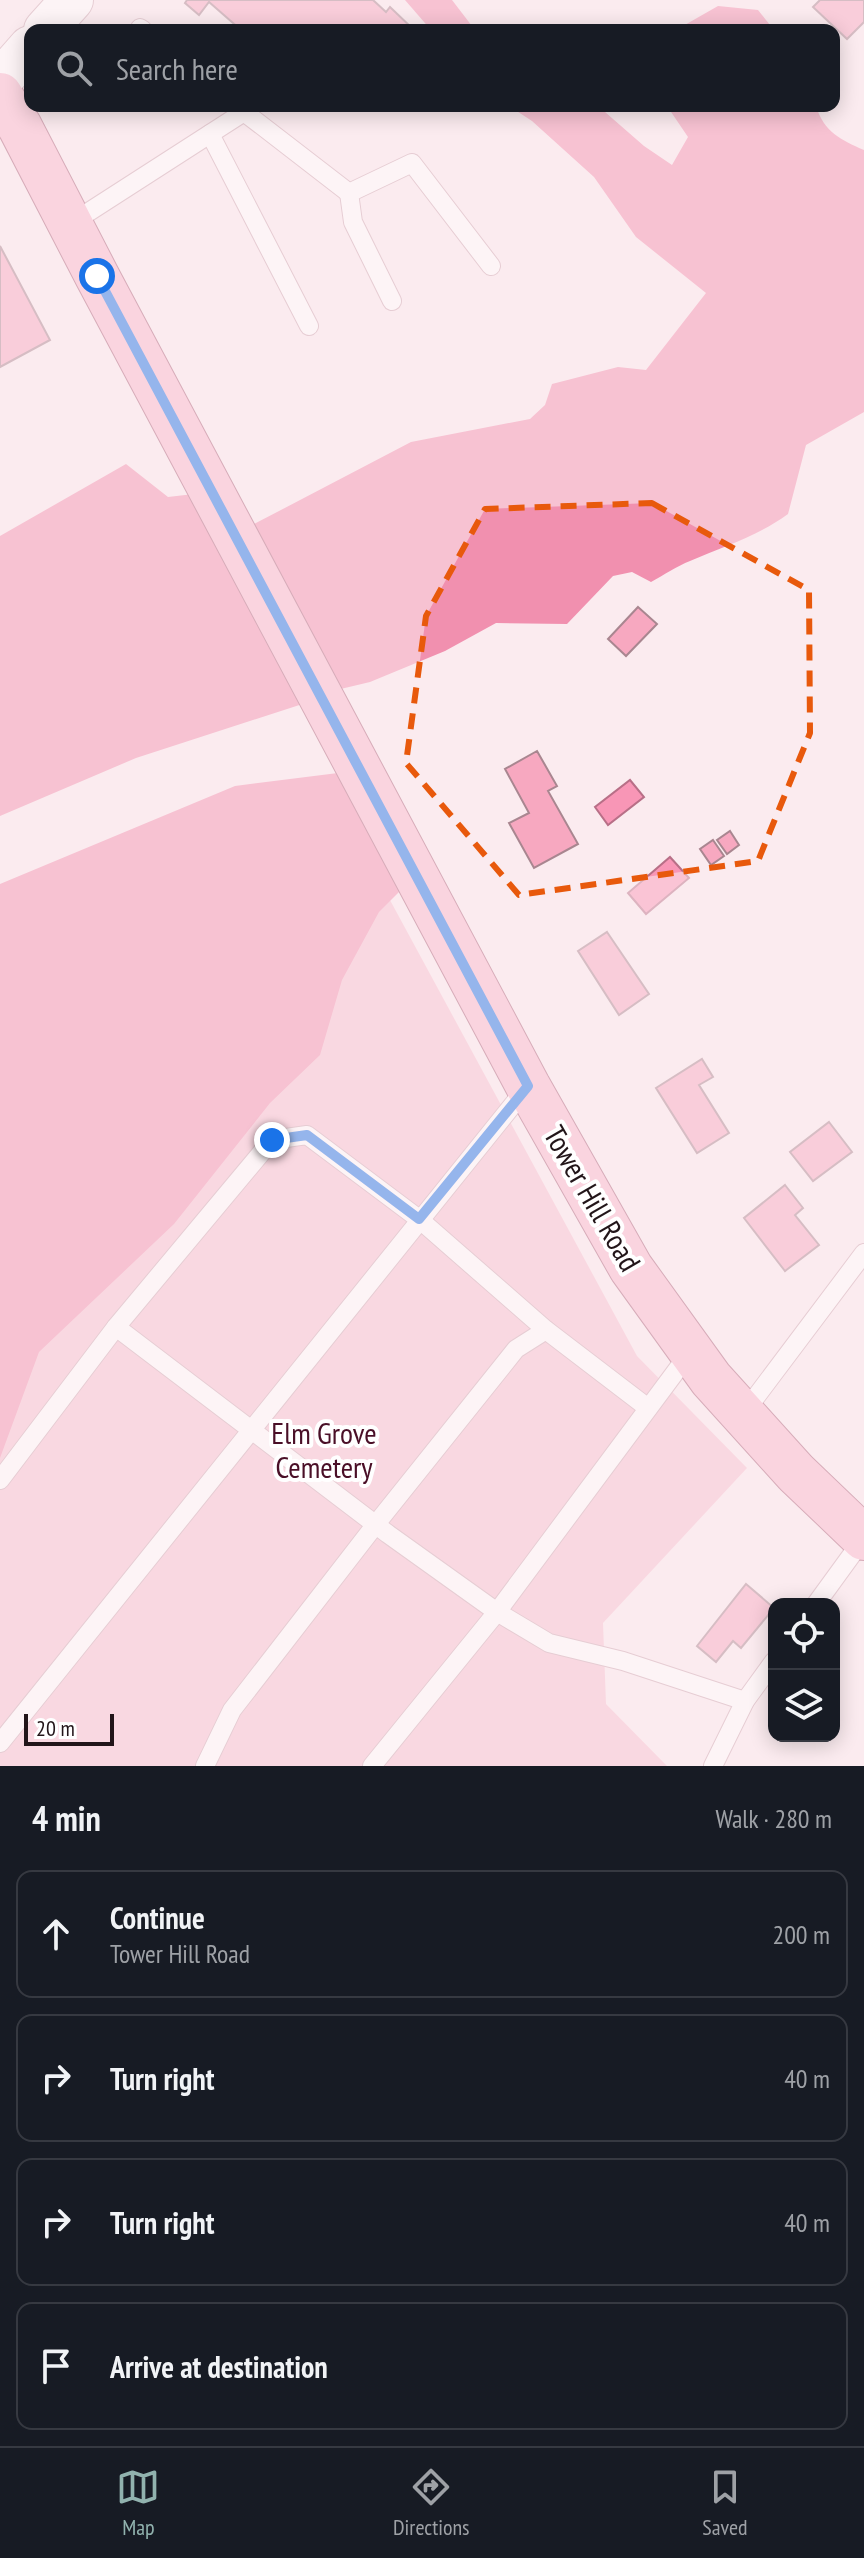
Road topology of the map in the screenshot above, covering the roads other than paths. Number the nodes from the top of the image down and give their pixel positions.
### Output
1 (72, 0) edge
2 (50, 24) edge
3 (24, 54) edge
4 (0, 81) edge
5 (0, 95) edge
6 (236, 112) edge
7 (244, 112) edge
8 (210, 134) junction
9 (349, 193) junction
10 (70, 224) junction
11 (491, 266) dead end
12 (392, 301) dead end
13 (309, 326) dead end
14 (528, 1086) junction
15 (419, 1219) junction
16 (864, 1253) edge
17 (116, 1327) junction
18 (546, 1330) junction
19 (691, 1351) junction
20 (648, 1408) junction
21 (743, 1414) junction
22 (252, 1428) junction
23 (0, 1480) edge
24 (376, 1524) junction
25 (864, 1538) edge
26 (820, 1598) edge
27 (497, 1612) junction
28 (768, 1669) edge
29 (745, 1701) junction
30 (0, 1743) edge
31 (205, 1766) edge
32 (372, 1766) edge
33 (713, 1766) edge

1 - 2 street
3 - 4 street
5 - 10 main road, Tower Hill Road
6 - 8 lane
7 - 9 lane
8 - 10 lane
8 - 13 lane
9 - 11 lane
9 - 12 lane
10 - 14 main road, Tower Hill Road
14 - 15 lane
14 - 19 main road, Tower Hill Road
15 - 17 lane
15 - 18 lane
15 - 22 lane
16 - 21 lane
17 - 22 lane
17 - 23 lane
18 - 20 lane
18 - 24 lane
19 - 20 lane
19 - 21 main road, Tower Hill Road
20 - 27 lane
21 - 25 main road, Tower Hill Road
22 - 24 lane
22 - 30 lane
24 - 27 lane
24 - 31 lane
25 - 26 lane
27 - 29 lane
27 - 32 lane
28 - 29 lane
29 - 33 lane

